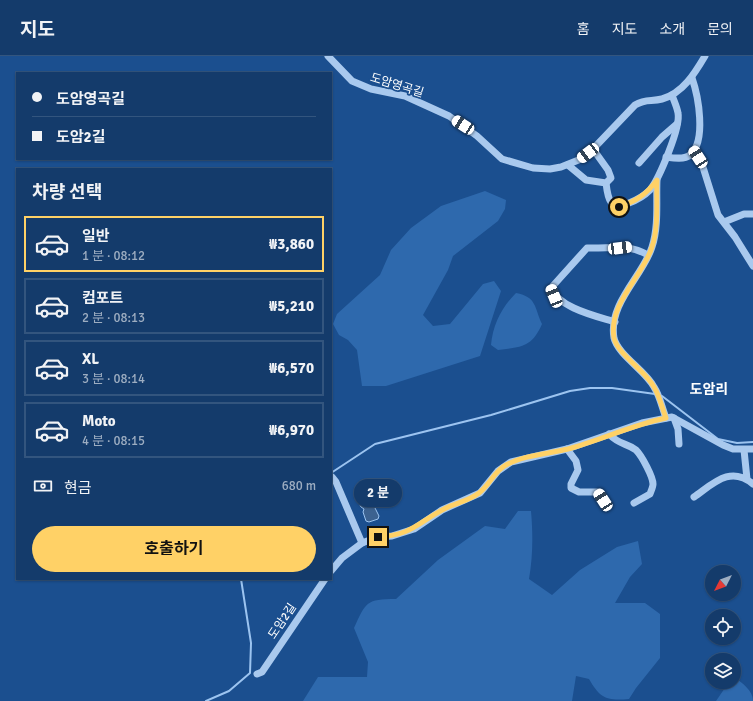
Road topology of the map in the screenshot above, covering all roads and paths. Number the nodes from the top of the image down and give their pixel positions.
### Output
1 (328, 56) edge
2 (705, 56) edge
3 (692, 78) junction
4 (672, 95) junction
5 (678, 124) junction
6 (593, 149) junction
7 (694, 151) junction
8 (666, 157) junction
9 (639, 164) dead end
10 (568, 165) junction
11 (657, 180) junction
12 (606, 183) junction
13 (753, 214) edge
14 (724, 222) junction
15 (648, 255) junction
16 (753, 266) edge
17 (615, 322) junction
18 (670, 418) junction
19 (609, 434) junction
20 (679, 444) dead end
21 (567, 449) junction
22 (753, 449) edge
23 (744, 450) junction
24 (332, 477) dead end
25 (747, 479) junction
26 (753, 484) edge
27 (694, 498) dead end
28 (603, 500) dead end
29 (634, 503) dead end
30 (362, 543) junction
31 (332, 570) edge
32 (324, 580) edge
33 (257, 674) dead end

1 - 10 street, 도암영곡길
2 - 3 street
3 - 4 street
3 - 7 street
4 - 5 street
4 - 6 street, 도암영곡길
5 - 8 street
5 - 9 street
6 - 10 street, 도암영곡길
6 - 12 street
7 - 8 street
7 - 14 street
8 - 11 street
10 - 12 street
11 - 12 street
11 - 15 street
13 - 14 street
14 - 16 street
15 - 17 street
15 - 17 street
17 - 18 street
18 - 19 street
18 - 20 street
18 - 23 street
19 - 21 street
19 - 29 street
21 - 28 street
21 - 30 street
22 - 23 street
23 - 25 street
24 - 30 street
25 - 26 street
25 - 27 street
30 - 31 street
32 - 33 street, 도암2길

